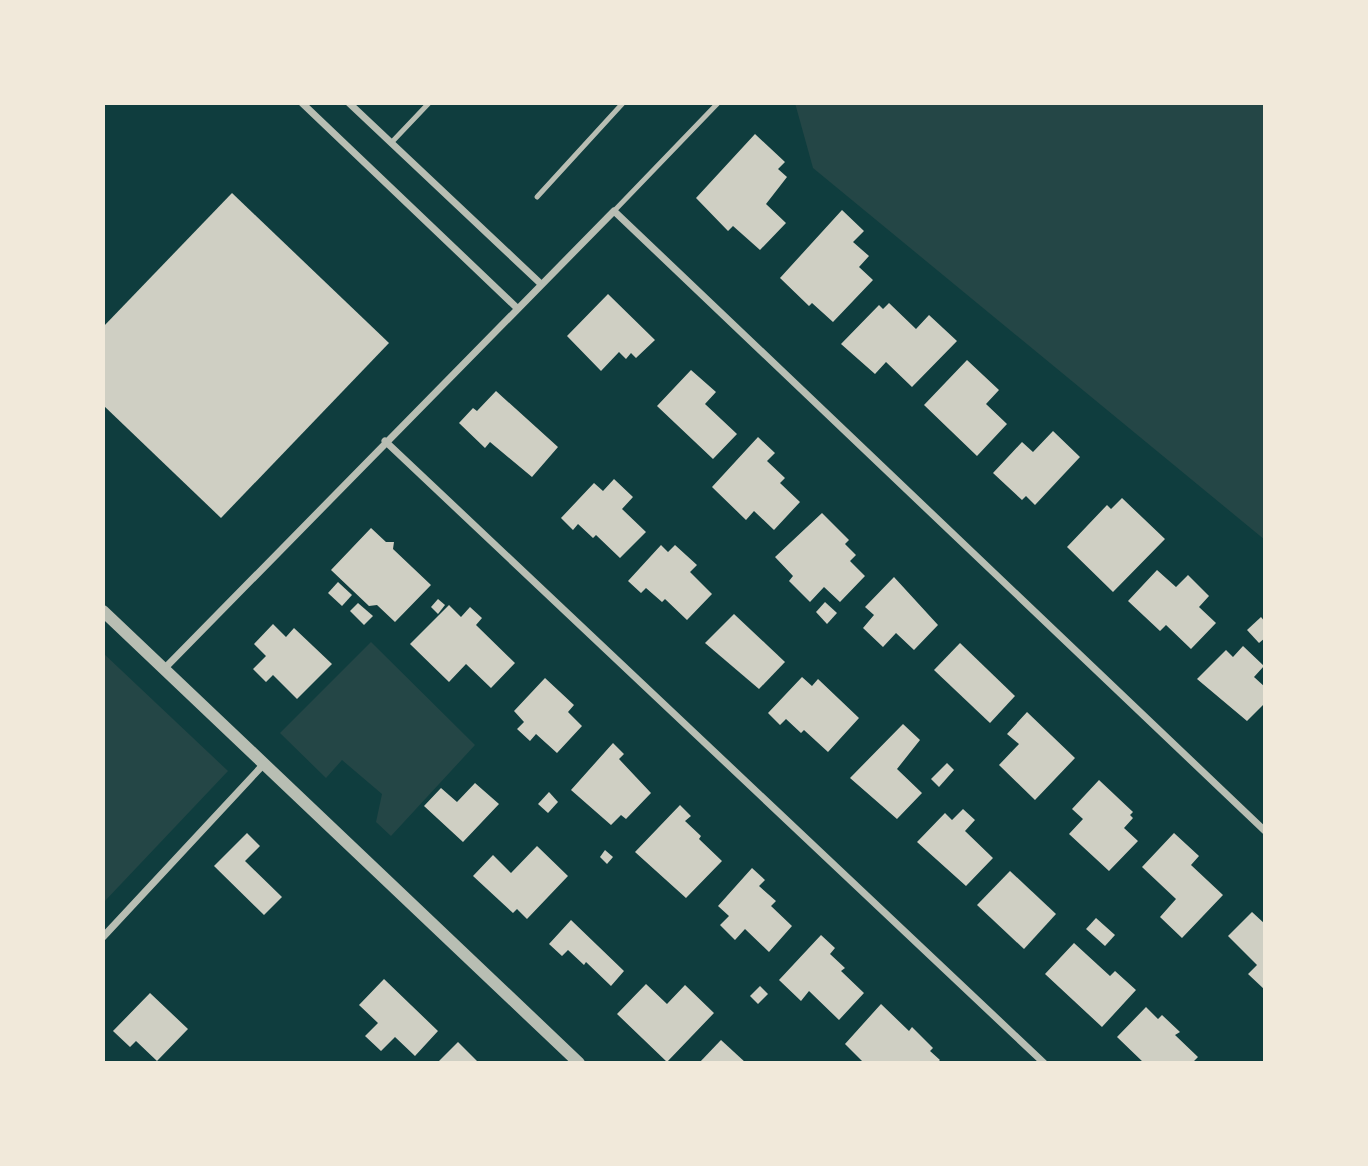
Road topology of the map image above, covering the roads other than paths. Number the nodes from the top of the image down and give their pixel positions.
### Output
1 (302, 103) edge
2 (349, 103) edge
3 (429, 103) edge
4 (623, 103) edge
5 (718, 103) edge
6 (391, 143) junction
7 (537, 197) dead end
8 (614, 211) junction
9 (541, 284) junction
10 (517, 308) junction
11 (385, 441) junction
12 (103, 611) edge
13 (163, 669) junction
14 (263, 765) junction
15 (1265, 831) edge
16 (103, 937) edge
17 (579, 1063) edge
18 (1044, 1063) edge

1 - 10 street
2 - 6 street
3 - 6 lane
4 - 7 lane
5 - 8 lane
6 - 9 street
8 - 9 street
8 - 15 street
9 - 10 street
10 - 11 street
11 - 13 street
11 - 18 street
12 - 13 street
13 - 14 street
14 - 16 street
14 - 17 street

